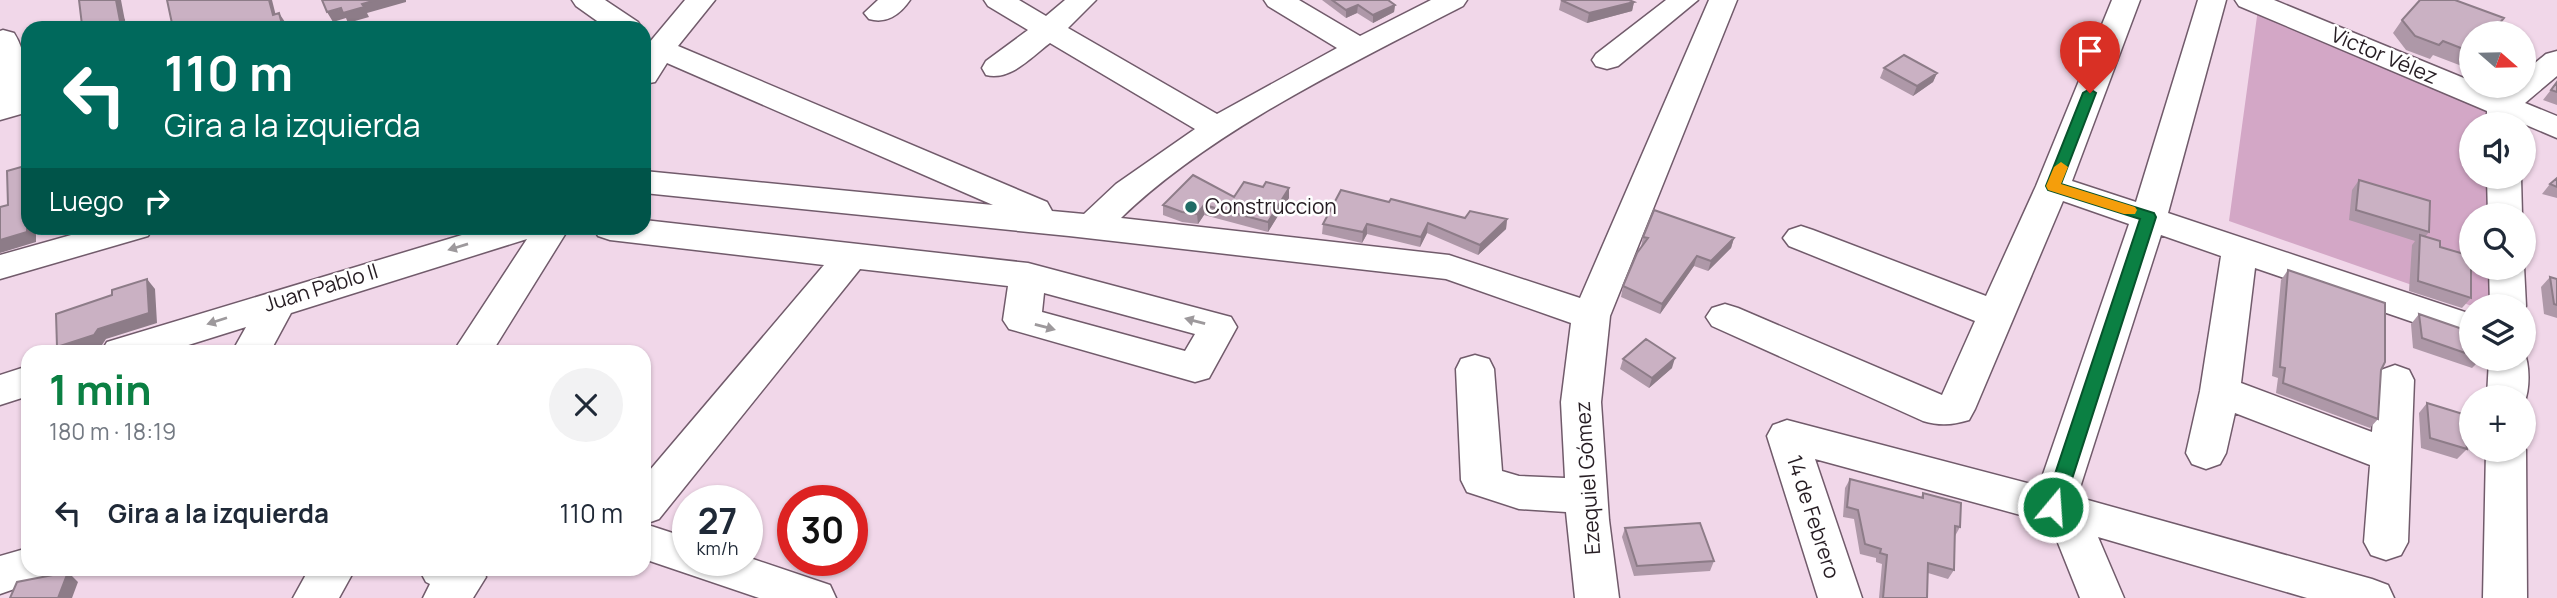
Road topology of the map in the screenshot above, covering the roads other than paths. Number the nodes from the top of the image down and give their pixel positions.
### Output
1 (586, 0) edge
2 (999, 0) edge
3 (1082, 0) edge
4 (1278, 0) edge
5 (1453, 0) edge
6 (1684, 0) edge
7 (1723, 0) edge
8 (2126, 0) edge
9 (2212, 0) edge
10 (2249, 0) edge
11 (701, 1) edge
12 (612, 21) edge
13 (1049, 29) junction
14 (651, 37) edge
15 (0, 40) edge
16 (651, 48) edge
17 (1359, 48) junction
18 (1607, 60) dead end
19 (2557, 60) edge
20 (997, 68) dead end
21 (0, 110) edge
22 (2496, 112) edge
23 (2506, 112) edge
24 (2536, 123) edge
25 (1214, 126) junction
26 (2557, 128) edge
27 (651, 183) edge
28 (2053, 186) junction
29 (2149, 217) junction
30 (1080, 226) junction
31 (651, 233) edge
32 (112, 235) edge
33 (500, 235) edge
34 (547, 235) edge
35 (1801, 238) dead end
36 (2240, 248) junction
37 (851, 256) junction
38 (0, 267) edge
39 (1028, 276) dead end
40 (279, 301) junction
41 (1995, 314) junction
42 (1591, 316) junction
43 (1725, 317) dead end
44 (2459, 324) edge
45 (142, 345) edge
46 (255, 345) edge
47 (477, 345) edge
48 (1475, 369) dead end
49 (2395, 380) dead end
50 (21, 383) edge
51 (0, 390) edge
52 (2220, 391) junction
53 (2206, 453) dead end
54 (2389, 456) junction
55 (2506, 462) edge
56 (1587, 495) junction
57 (651, 499) edge
58 (2060, 509) junction
59 (2386, 542) dead end
60 (651, 543) edge
61 (672, 551) edge
62 (21, 568) edge
63 (0, 575) edge
64 (329, 576) edge
65 (461, 576) edge
66 (749, 576) edge
67 (315, 598) edge
68 (445, 598) edge
69 (814, 598) edge
70 (1597, 598) edge
71 (1840, 598) edge
72 (2102, 598) edge
73 (2372, 598) edge
74 (2505, 598) edge

1 - 12 street
2 - 13 street
3 - 13 street
4 - 17 street
5 - 17 street
6 - 18 street
7 - 42 street, Ezequiel Gómez
8 - 28 street
9 - 29 street
10 - 22 street, Victor Vélez
11 - 14 street
13 - 20 street
13 - 25 street
15 - 21 street
16 - 30 street
17 - 25 street
19 - 23 street
24 - 26 street, Victor Vélez
25 - 30 street
27 - 30 street
28 - 29 street
28 - 41 street
29 - 36 street
29 - 58 street
30 - 42 street
31 - 37 street
32 - 38 street
33 -> 40 street, Juan Pablo II
34 - 47 street
35 - 41 street
36 - 44 street
36 - 52 street
37 - 39 street
37 - 57 street
40 -> 45 street, Juan Pablo II
40 - 46 street
41 - 43 street
42 - 56 street, Ezequiel Gómez
48 - 56 street
49 - 54 street
50 - 51 street
52 - 53 street
52 - 54 street
54 - 59 street
55 - 74 street
56 - 70 street, Ezequiel Gómez
58 - 71 street, 14 de Febrero
58 - 72 street
58 - 73 street
60 - 61 street
62 - 63 street
64 - 67 street
65 - 68 street
66 - 69 street

